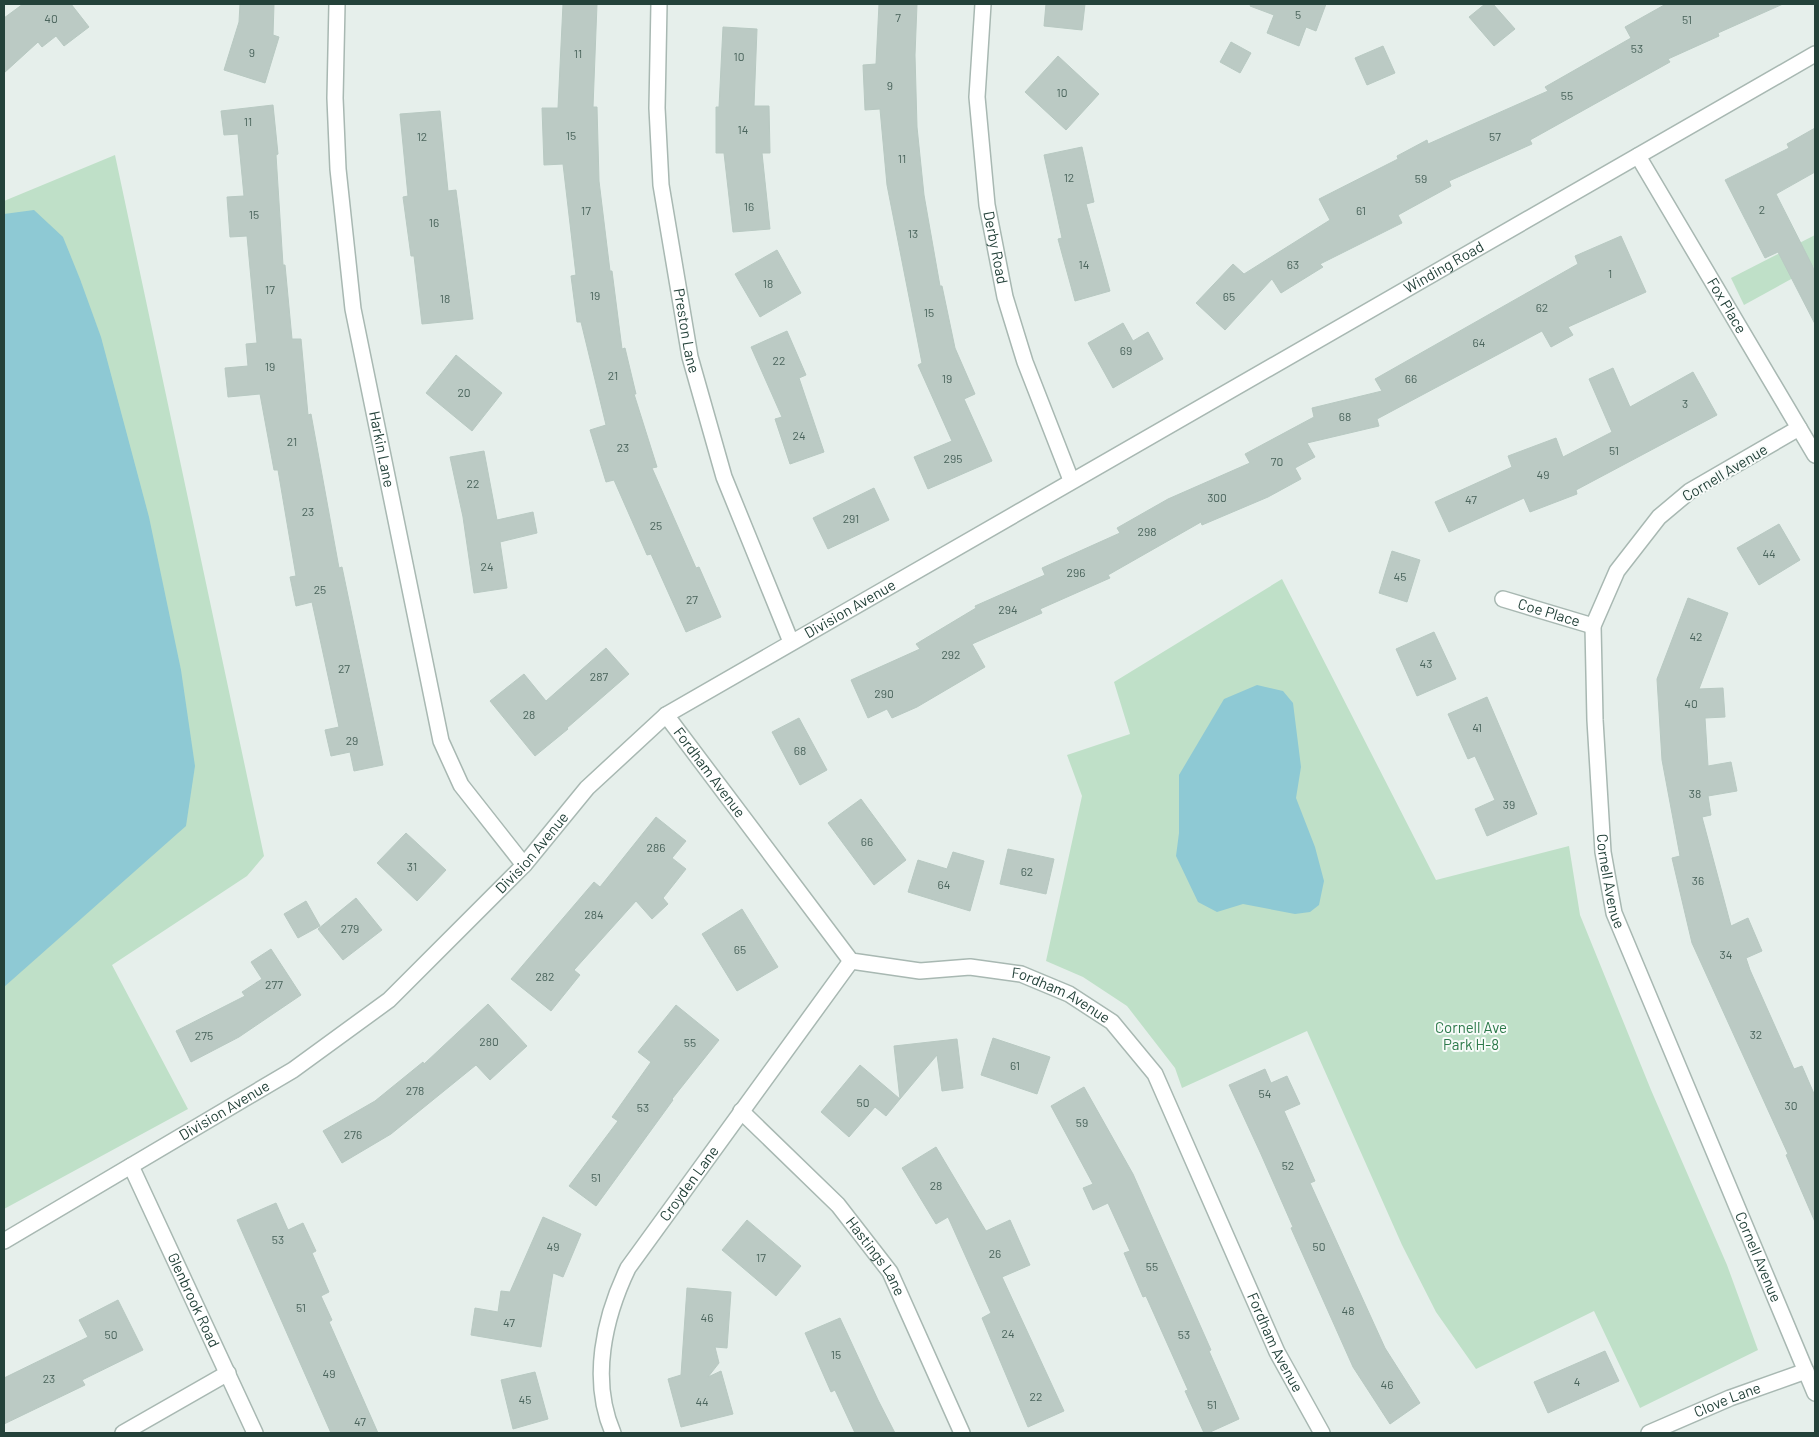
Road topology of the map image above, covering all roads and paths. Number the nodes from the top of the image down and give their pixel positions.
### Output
1 (337, 4) edge
2 (659, 4) edge
3 (983, 4) edge
4 (1815, 54) edge
5 (1638, 156) junction
6 (1799, 428) junction
7 (1815, 456) edge
8 (1072, 480) junction
9 (1503, 599) dead end
10 (1593, 626) junction
11 (790, 642) junction
12 (666, 715) junction
13 (524, 865) junction
14 (851, 961) junction
15 (741, 1111) junction
16 (131, 1166) junction
17 (4, 1241) edge
18 (1806, 1372) junction
19 (228, 1373) junction
20 (1815, 1392) edge
21 (123, 1433) edge
22 (255, 1433) edge
23 (613, 1433) edge
24 (962, 1433) edge
25 (1322, 1433) edge
26 (1649, 1433) edge

1 - 13 street, Harkin Lane
2 - 11 street, Preston Lane
3 - 8 street, Derby Road
4 - 5 street, Winding Road
5 - 6 street, Fox Place
5 - 8 street, Winding Road
6 - 7 street, Fox Place
6 - 10 street, Cornell Avenue
8 - 11 street, Division Avenue
9 - 10 street, Coe Place
10 - 18 street, Cornell Avenue
11 - 12 street, Division Avenue
12 - 13 street, Division Avenue
12 - 14 street, Fordham Avenue
13 - 16 street, Division Avenue
14 - 15 street, Croyden Lane
14 - 25 street, Fordham Avenue
15 - 23 street, Croyden Lane
15 - 24 street, Hastings Lane
16 - 17 street, Division Avenue
16 - 19 street, Glenbrook Road
18 - 20 street, Cornell Avenue
18 - 26 street, Clove Lane
19 - 21 street
19 - 22 street, Glenbrook Road

